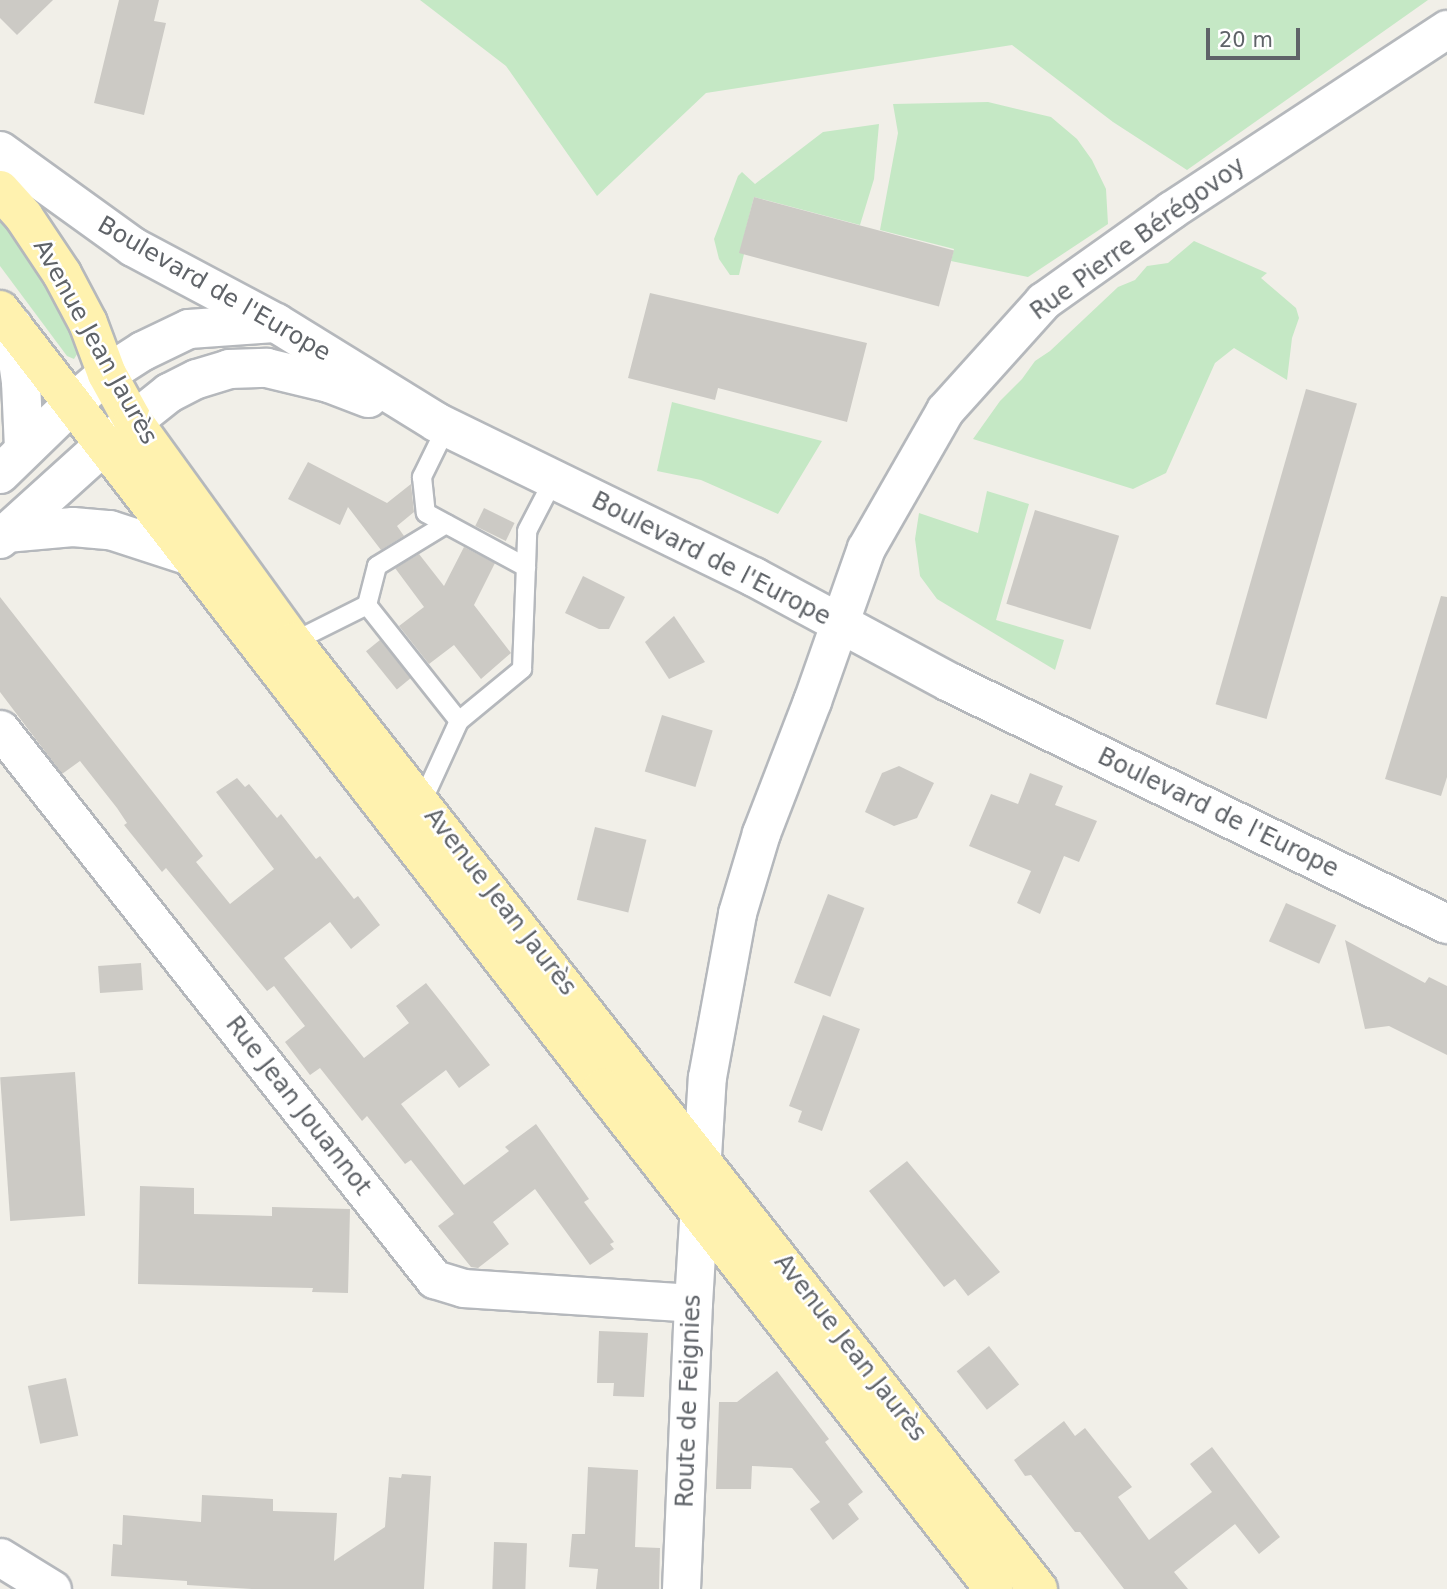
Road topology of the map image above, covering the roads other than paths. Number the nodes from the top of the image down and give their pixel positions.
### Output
1 (1447, 29) edge
2 (0, 151) edge
3 (0, 190) edge
4 (6, 318) edge
5 (276, 323) junction
6 (107, 374) junction
7 (73, 403) junction
8 (441, 425) junction
9 (119, 432) junction
10 (12, 461) edge
11 (554, 479) junction
12 (446, 524) junction
13 (3, 536) edge
14 (190, 556) junction
15 (526, 567) junction
16 (366, 606) junction
17 (839, 624) junction
18 (293, 642) junction
19 (459, 721) junction
20 (0, 729) edge
21 (421, 804) junction
22 (1447, 925) edge
23 (702, 1158) junction
24 (698, 1212) junction
25 (693, 1303) junction
26 (0, 1557) edge
27 (52, 1589) edge
28 (681, 1589) edge
29 (994, 1589) edge
30 (1038, 1589) edge

1 - 17 street, Rue Pierre Bérégovoy
2 - 5 main road, Boulevard de l'Europe
3 - 6 main road, Avenue Jean Jaurès
4 - 7 main road, Avenue Jean Jaurès
4 - 10 main road
5 - 6 main road
5 - 8 main road, Boulevard de l'Europe
6 - 7 main road
6 - 9 main road, Avenue Jean Jaurès
7 - 9 main road, Avenue Jean Jaurès
7 - 10 main road
8 - 9 main road
8 - 11 main road, Boulevard de l'Europe
8 - 12 lane
9 - 13 main road
9 - 14 main road, Avenue Jean Jaurès
9 - 18 main road, Avenue Jean Jaurès
11 - 15 lane
11 - 17 main road, Boulevard de l'Europe
12 - 15 lane
12 - 16 lane
13 - 14 main road
14 - 24 main road, Avenue Jean Jaurès
15 - 19 lane
16 - 18 lane
16 - 19 lane
17 - 22 main road, Boulevard de l'Europe
17 - 23 street, Rue Pierre Bérégovoy
18 - 21 main road, Avenue Jean Jaurès
19 - 21 lane
20 - 25 street, Rue Jean Jouannot
21 - 23 main road, Avenue Jean Jaurès
23 - 24 street, Route de Feignies
23 - 30 main road, Avenue Jean Jaurès
24 - 25 street, Route de Feignies
24 - 29 main road, Avenue Jean Jaurès
25 - 28 street, Route de Feignies
26 - 27 street

